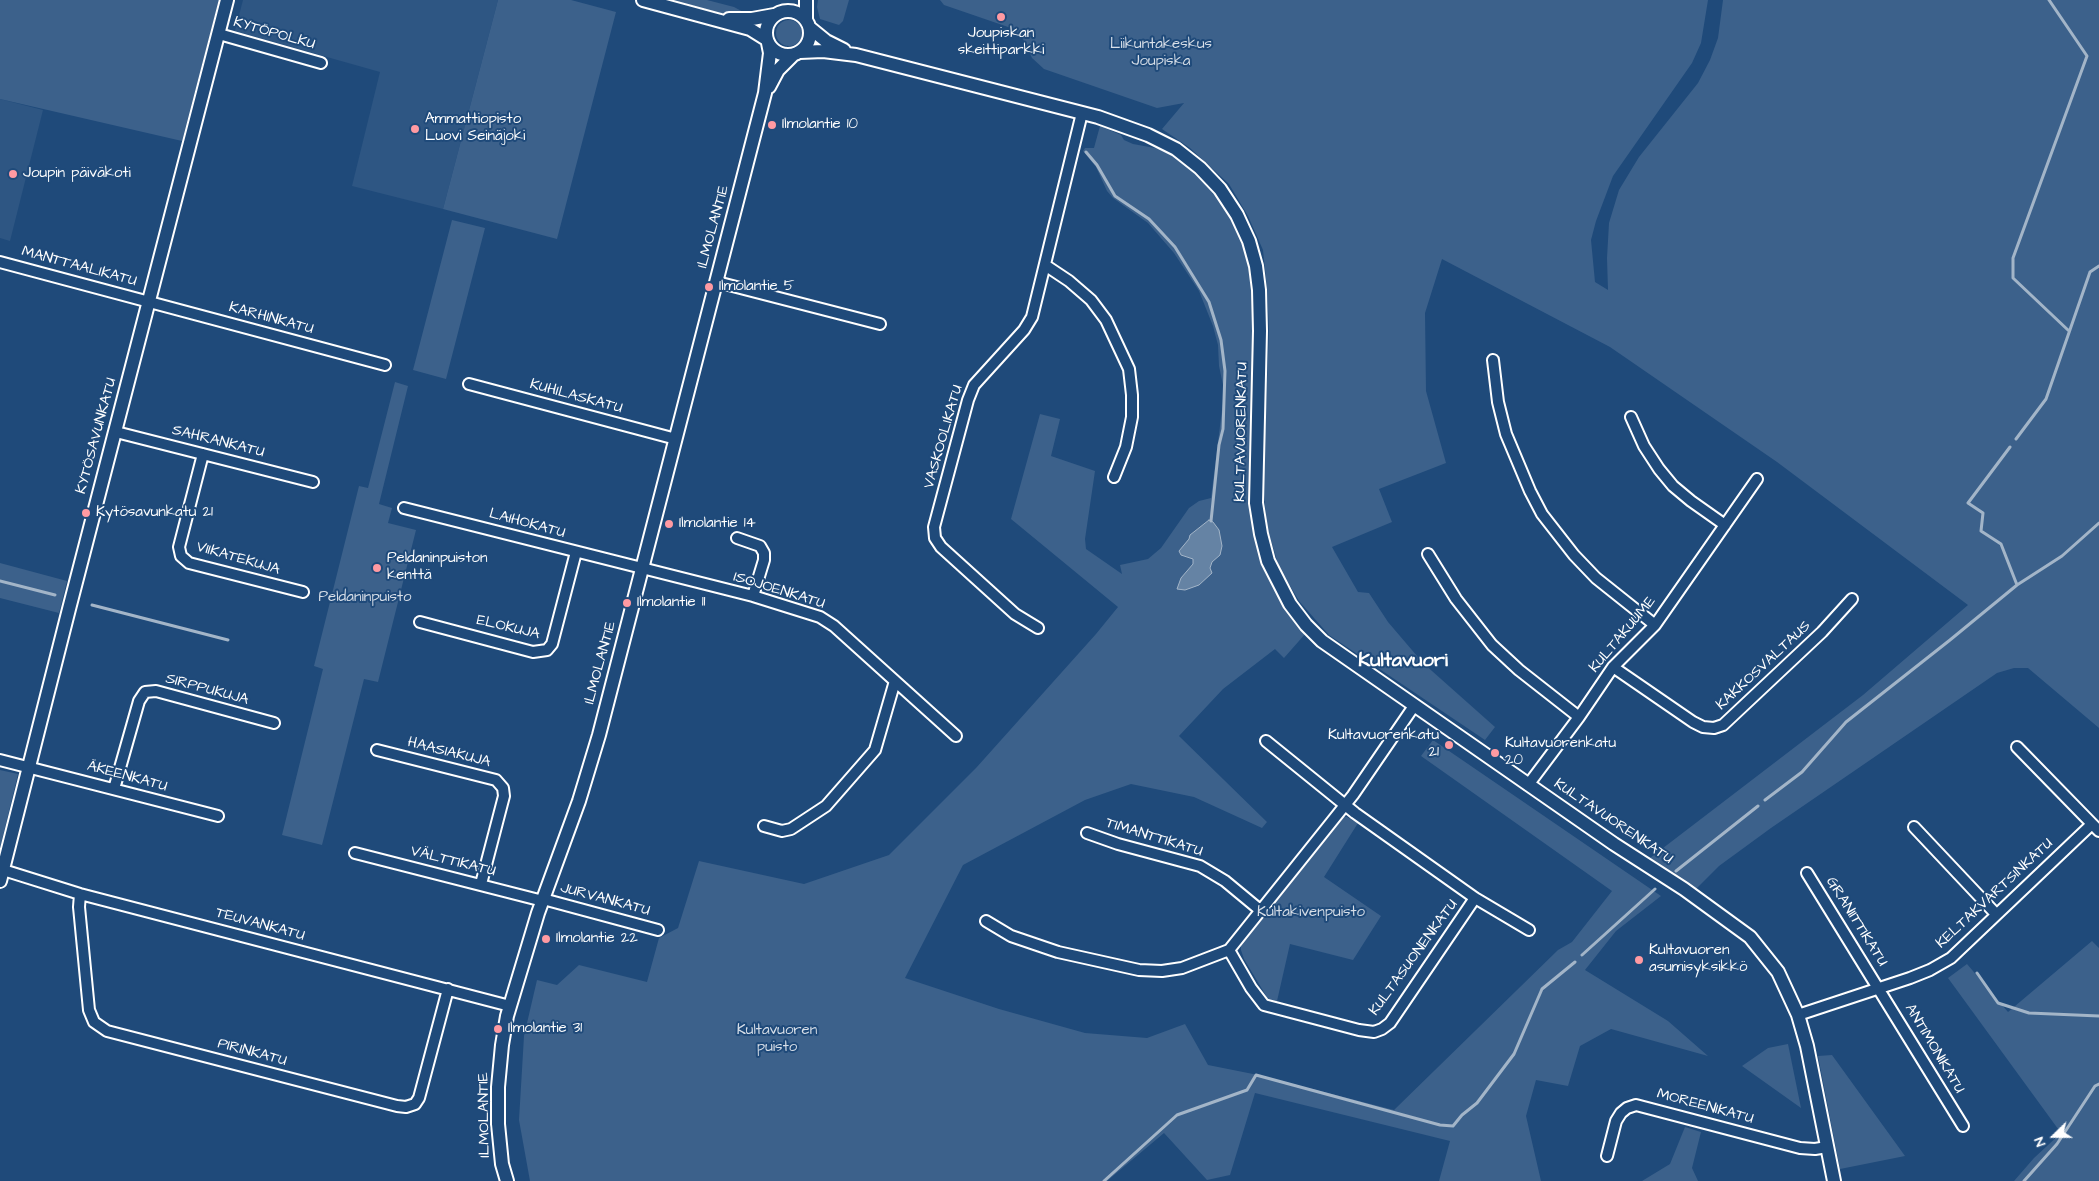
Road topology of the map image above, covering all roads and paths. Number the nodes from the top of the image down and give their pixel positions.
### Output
1 (228, 0) edge
2 (643, 0) edge
3 (793, 0) edge
4 (806, 0) edge
5 (779, 13) junction
6 (709, 18) junction
7 (808, 24) junction
8 (219, 34) junction
9 (767, 41) junction
10 (796, 53) junction
11 (856, 55) junction
12 (321, 63) dead end
13 (765, 93) junction
14 (1082, 113) junction
15 (0, 262) edge
16 (1045, 265) junction
17 (717, 282) junction
18 (149, 302) junction
19 (880, 324) dead end
20 (1493, 360) dead end
21 (386, 365) dead end
22 (469, 384) dead end
23 (1631, 417) dead end
24 (116, 432) junction
25 (676, 439) junction
26 (204, 454) junction
27 (1114, 477) dead end
28 (1757, 479) dead end
29 (314, 482) dead end
30 (404, 508) dead end
31 (1725, 525) junction
32 (737, 538) dead end
33 (576, 552) junction
34 (1428, 554) dead end
35 (642, 569) junction
36 (303, 592) dead end
37 (753, 596) junction
38 (1852, 600) dead end
39 (420, 622) dead end
40 (1655, 625) junction
41 (1038, 628) dead end
42 (1613, 667) junction
43 (895, 681) junction
44 (1414, 706) junction
45 (1579, 717) junction
46 (274, 723) dead end
47 (956, 736) dead end
48 (1266, 741) dead end
49 (2017, 747) dead end
50 (377, 750) dead end
51 (0, 760) edge
52 (29, 767) junction
53 (1528, 785) junction
54 (114, 790) junction
55 (1345, 806) junction
56 (218, 816) dead end
57 (764, 826) dead end
58 (1914, 828) dead end
59 (2095, 828) edge
60 (1087, 833) dead end
61 (355, 853) dead end
62 (1807, 872) dead end
63 (1, 874) edge
64 (481, 884) junction
65 (80, 894) junction
66 (1475, 898) junction
67 (543, 900) junction
68 (1260, 910) junction
69 (1996, 914) junction
70 (986, 921) dead end
71 (658, 930) dead end
72 (1529, 930) dead end
73 (1229, 950) junction
74 (1879, 988) junction
75 (448, 989) junction
76 (510, 1006) junction
77 (1798, 1015) junction
78 (1963, 1126) dead end
79 (1827, 1147) junction
80 (1607, 1156) dead end
81 (507, 1181) edge
82 (1834, 1181) edge

1 - 8 street, KYTÖSAVUNKATU
2 - 6 street
3 - 5 street
4 - 7 street
5 - 6 street
5 - 7 street
5 - 9 street
6 - 9 street
7 - 10 street
7 - 11 street, KULTAVUORENKATU
8 - 12 street, KYTÖPOLKU
8 - 18 street, KYTÖSAVUNKATU
9 - 10 street
9 - 13 street, ILMOLANTIE
10 - 11 street, KULTAVUORENKATU
10 - 13 street, ILMOLANTIE
11 - 14 street, KULTAVUORENKATU
13 - 17 street, ILMOLANTIE
14 - 16 street, VASKOOLIKATU
14 - 44 street, KULTAVUORENKATU
15 - 18 street, MANTTAALIKATU
16 - 27 street
16 - 41 street, VASKOOLIKATU
17 - 19 street
17 - 25 street, ILMOLANTIE
18 - 21 street, KARHINKATU
18 - 24 street, KYTÖSAVUNKATU
20 - 40 street
22 - 25 street, KUHILASKATU
23 - 31 street
24 - 26 street, SAHRANKATU
24 - 52 street, KYTÖSAVUNKATU
25 - 35 street, ILMOLANTIE
26 - 29 street, SAHRANKATU
26 - 36 street, VIIKATEKUJA
28 - 31 street, KULTAKUUME
30 - 33 street, LAIHOKATU
31 - 40 street, KULTAKUUME
32 - 37 street
33 - 35 street, LAIHOKATU
33 - 39 street, ELOKUJA
34 - 45 street
35 - 37 street, ISOJOENKATU
35 - 67 street, ILMOLANTIE
37 - 43 street, ISOJOENKATU
38 - 42 street, KAKKOSVALTAUS
40 - 42 street, KULTAKUUME
42 - 45 street, KULTAKUUME
43 - 47 street, ISOJOENKATU
43 - 57 street
44 - 53 street, KULTAVUORENKATU
44 - 55 street
45 - 53 street, KULTAKUUME
46 - 54 street, SIRPPUKUJA
48 - 55 street, KULTASUONENKATU
49 - 59 street
50 - 64 street, HAASIAKUJA
51 - 52 street, ÄKEENKATU
52 - 54 street, ÄKEENKATU
52 - 63 street, KYTÖSAVUNKATU
53 - 77 street, KULTAVUORENKATU
54 - 56 street, ÄKEENKATU
55 - 66 street, KULTASUONENKATU
55 - 68 street
58 - 69 street
59 - 69 street, KELTAKVARTSINKATU
60 - 68 street, TIMANTTIKATU
61 - 64 street, VÄLTTIKATU
62 - 74 street, GRANIITTIKATU
63 - 65 street, TEUVANKATU
64 - 67 street, VÄLTTIKATU
65 - 75 street, TEUVANKATU
65 - 75 street, PIRINKATU
66 - 72 street, KULTASUONENKATU
66 - 73 street, KULTASUONENKATU
67 - 71 street, JURVANKATU
67 - 76 street, ILMOLANTIE
68 - 73 street
69 - 74 street, KELTAKVARTSINKATU
70 - 73 street
74 - 77 street, KELTAKVARTSINKATU
74 - 78 street, ANTIMONIKATU
75 - 76 street, TEUVANKATU
76 - 81 street, ILMOLANTIE
77 - 79 street, KULTAVUORENKATU
79 - 80 street, MOREENIKATU
79 - 82 street, KULTAVUORENKATU

